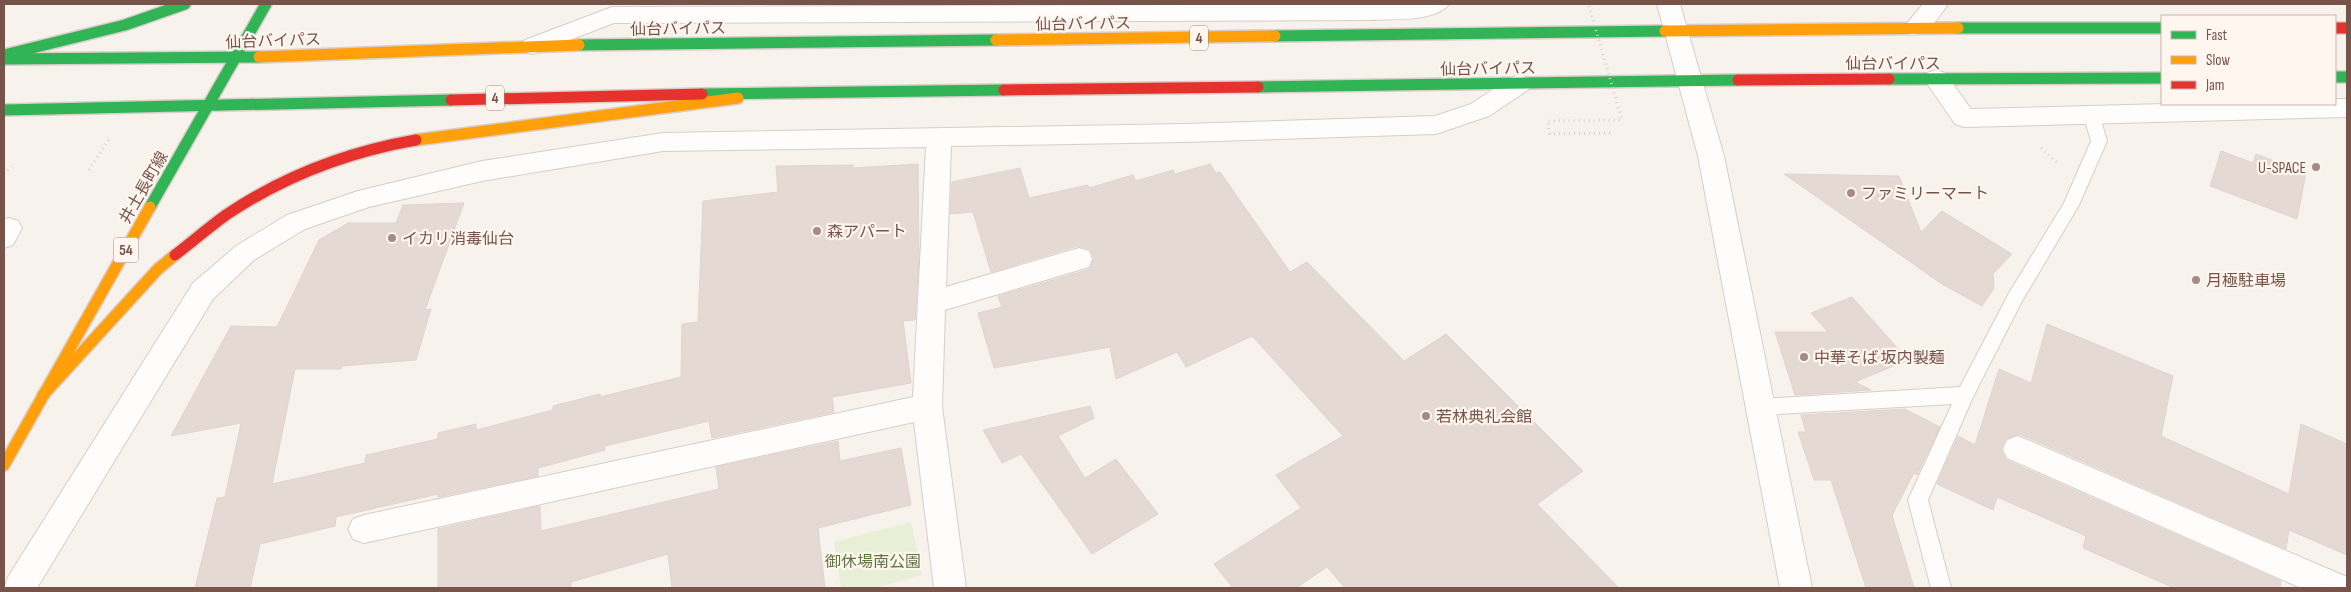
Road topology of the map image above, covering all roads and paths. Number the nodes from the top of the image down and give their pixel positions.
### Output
1 (185, 4) edge
2 (266, 4) edge
3 (1437, 4) edge
4 (1668, 4) edge
5 (1936, 4) edge
6 (1589, 6) dead end
7 (943, 9) edge
8 (1915, 28) junction
9 (2161, 28) edge
10 (1676, 32) junction
11 (533, 46) junction
12 (4, 55) edge
13 (236, 58) junction
14 (4, 59) edge
15 (2161, 78) edge
16 (1936, 79) junction
17 (1690, 80) junction
18 (1519, 84) junction
19 (782, 92) junction
20 (209, 104) junction
21 (2347, 108) edge
22 (4, 110) edge
23 (2091, 114) junction
24 (1610, 133) dead end
25 (939, 136) junction
26 (10, 166) dead end
27 (4, 174) edge
28 (4, 229) edge
29 (4, 238) edge
30 (1079, 258) dead end
31 (933, 302) junction
32 (43, 395) junction
33 (1965, 396) junction
34 (928, 407) junction
35 (1761, 407) junction
36 (2018, 449) dead end
37 (4, 466) edge
38 (364, 529) dead end
39 (947, 587) edge
40 (19, 588) edge
41 (1796, 588) edge
42 (1941, 588) edge
43 (2336, 588) edge

1 - 12 main road
2 - 13 main road, 井土長町線 / 54
3 - 7 street
4 - 10 street
5 - 8 street
6 - 24 path, bridge
7 - 11 street
8 - 9 main road, 仙台バイパス / 4
8 - 10 main road, 仙台バイパス / 4
10 - 11 main road, 仙台バイパス / 4
10 - 17 street
11 - 13 main road, 仙台バイパス / 4
13 - 14 main road, 仙台バイパス / 4
13 - 20 main road, 井土長町線 / 54
15 - 16 main road, 仙台バイパス / 4
16 - 17 main road, 仙台バイパス / 4
16 - 23 street
17 - 18 main road, 仙台バイパス / 4
17 - 35 street
18 - 19 main road, 仙台バイパス / 4
18 - 25 street
19 - 20 main road, 仙台バイパス / 4
19 - 32 main road
20 - 22 main road, 仙台バイパス / 4
20 - 32 main road, 井土長町線 / 54
21 - 23 street
23 - 33 lane
25 - 31 street
25 - 40 street
26 - 27 path
28 - 29 street
30 - 31 street
31 - 34 street
32 - 37 main road, 井土長町線 / 54
33 - 35 lane
33 - 42 lane
34 - 38 street
34 - 39 street
35 - 41 street
36 - 43 street

